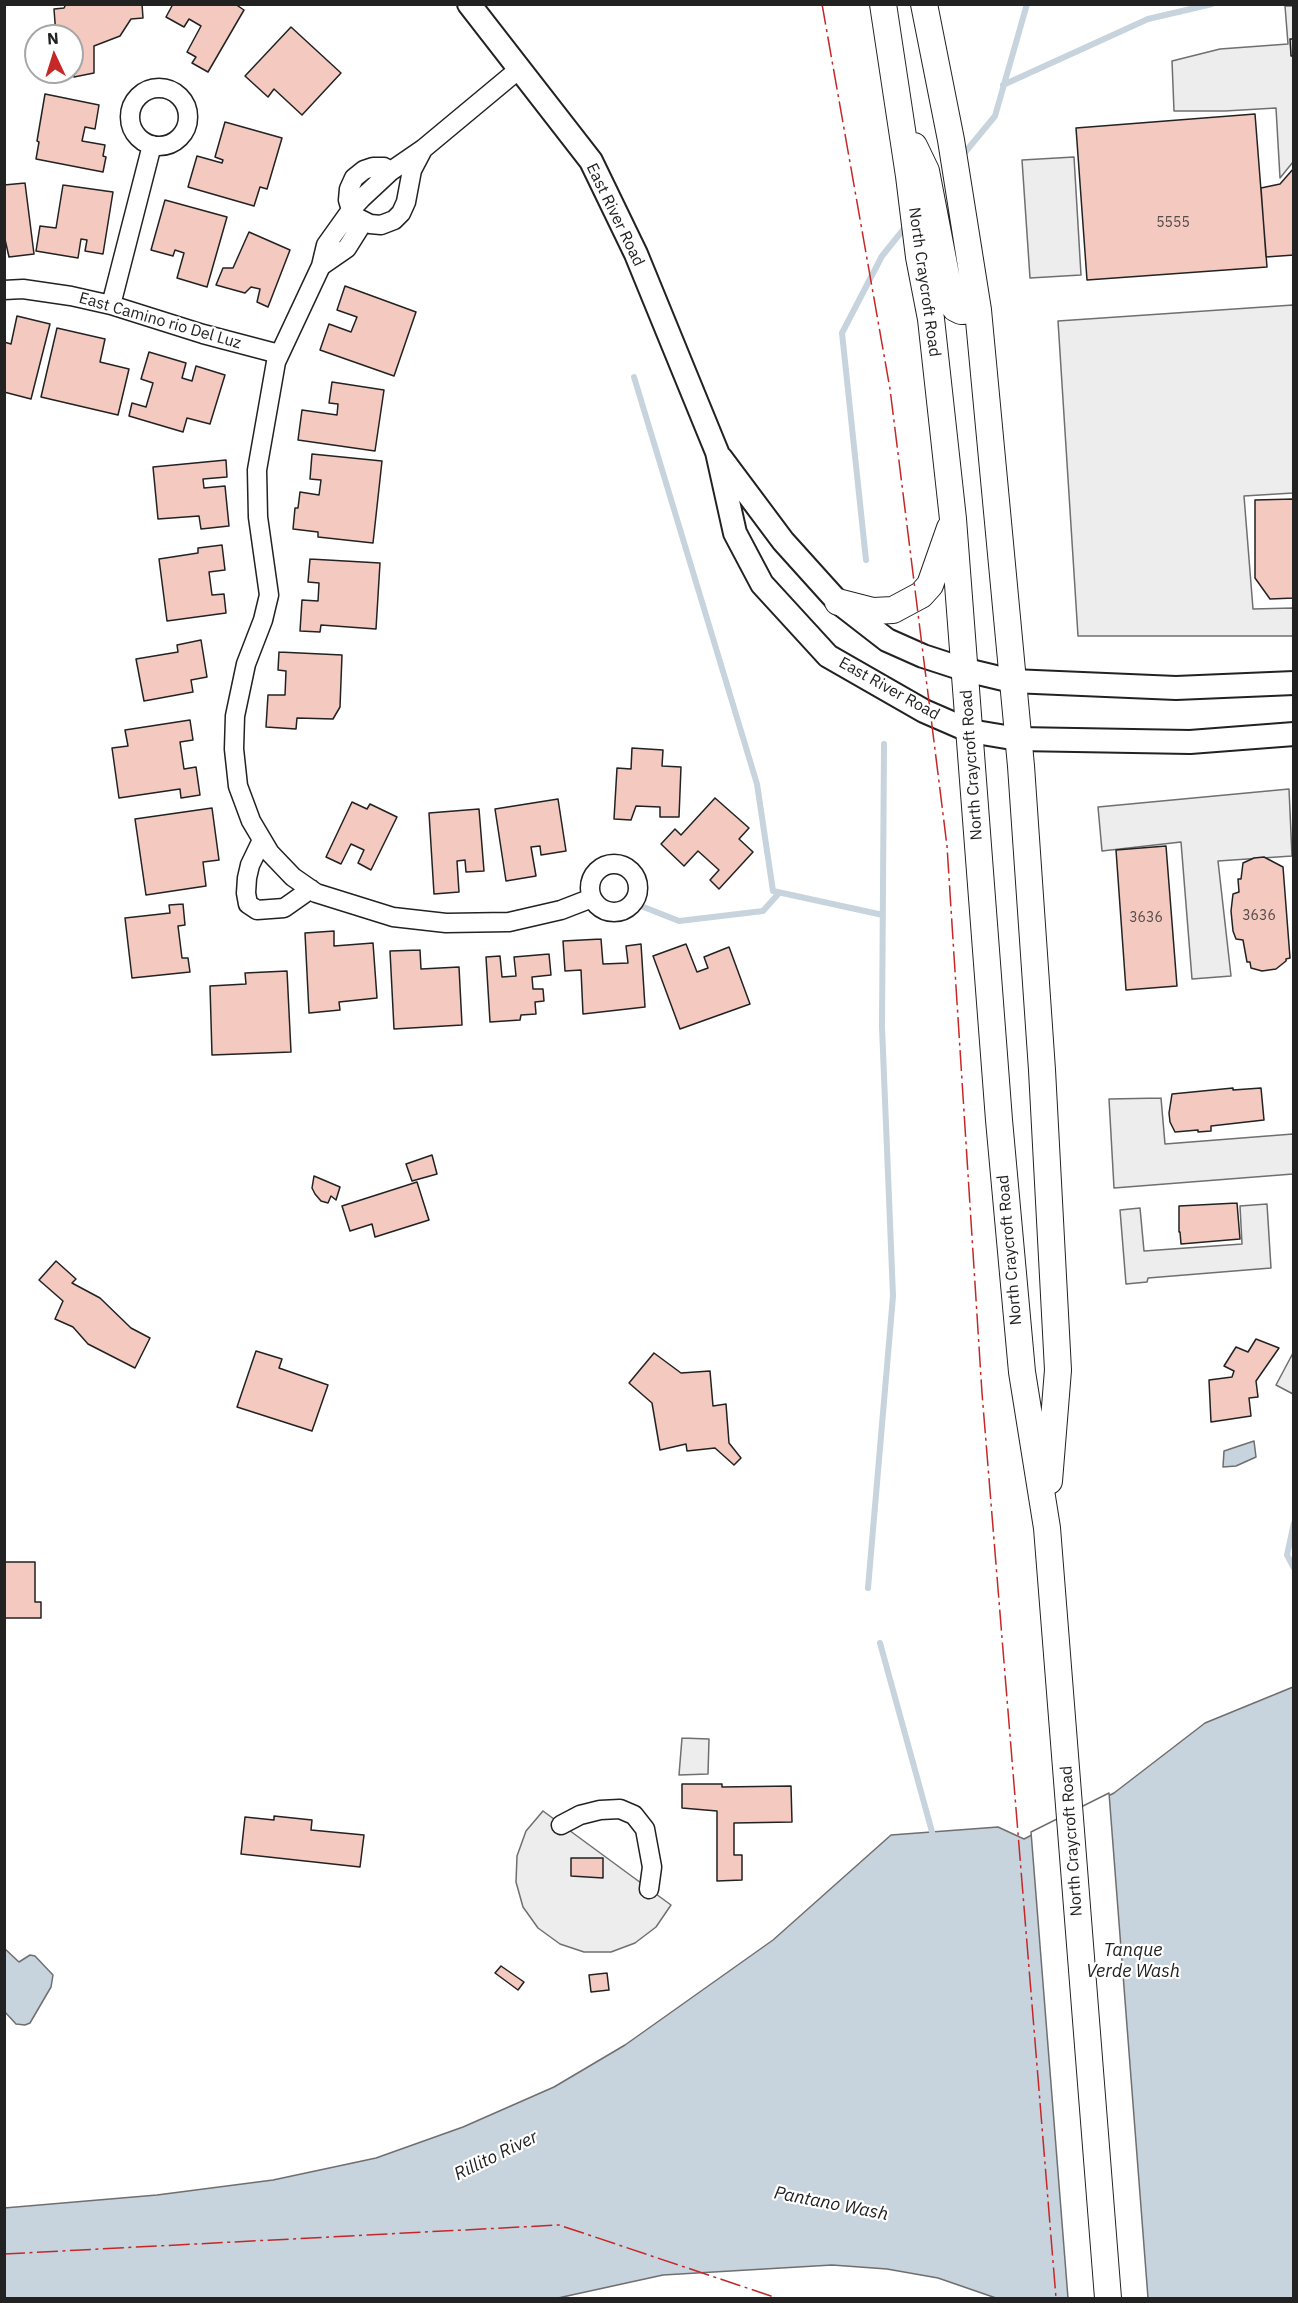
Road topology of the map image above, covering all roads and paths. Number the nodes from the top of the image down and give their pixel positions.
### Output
1 (469, 4) edge
2 (883, 4) edge
3 (907, 4) edge
4 (924, 4) edge
5 (933, 53) junction
6 (519, 70) junction
7 (152, 145) dead end
8 (423, 149) junction
9 (919, 180) junction
10 (357, 215) junction
11 (4, 290) edge
12 (111, 305) junction
13 (978, 310) junction
14 (279, 354) junction
15 (717, 452) junction
16 (954, 519) junction
17 (838, 602) junction
18 (966, 670) junction
19 (1012, 681) junction
20 (1293, 683) edge
21 (970, 731) junction
22 (1293, 734) edge
23 (1018, 739) junction
24 (262, 840) junction
25 (311, 890) junction
26 (592, 898) dead end
27 (1047, 1528) junction
28 (561, 1825) dead end
29 (649, 1889) dead end
30 (1108, 2298) edge

1 - 6 street, East River Road
2 - 9 main road, North Craycroft Road
3 - 5 main road
4 - 5 main road, North Craycroft Road
5 - 13 main road, North Craycroft Road
6 - 8 street
6 - 15 street, East River Road
7 - 12 street
8 - 10 street
8 - 10 street
9 - 13 main road
9 - 16 main road, North Craycroft Road
10 - 14 street
11 - 12 street, East Camino rio Del Luz
12 - 14 street, East Camino rio Del Luz
13 - 19 main road, North Craycroft Road
14 - 24 street
15 - 17 street, East River Road
15 - 21 street, East River Road
16 - 17 main road
16 - 18 main road, North Craycroft Road
17 - 18 street, East River Road
18 - 19 street, East River Road
18 - 21 main road, North Craycroft Road
19 - 20 street, East River Road
19 - 23 main road, North Craycroft Road
21 - 23 street, East River Road
21 - 27 main road, North Craycroft Road
22 - 23 street, East River Road
23 - 27 main road, North Craycroft Road
24 - 25 street
24 - 25 street
25 - 26 street
27 - 30 main road, North Craycroft Road
28 - 29 street

